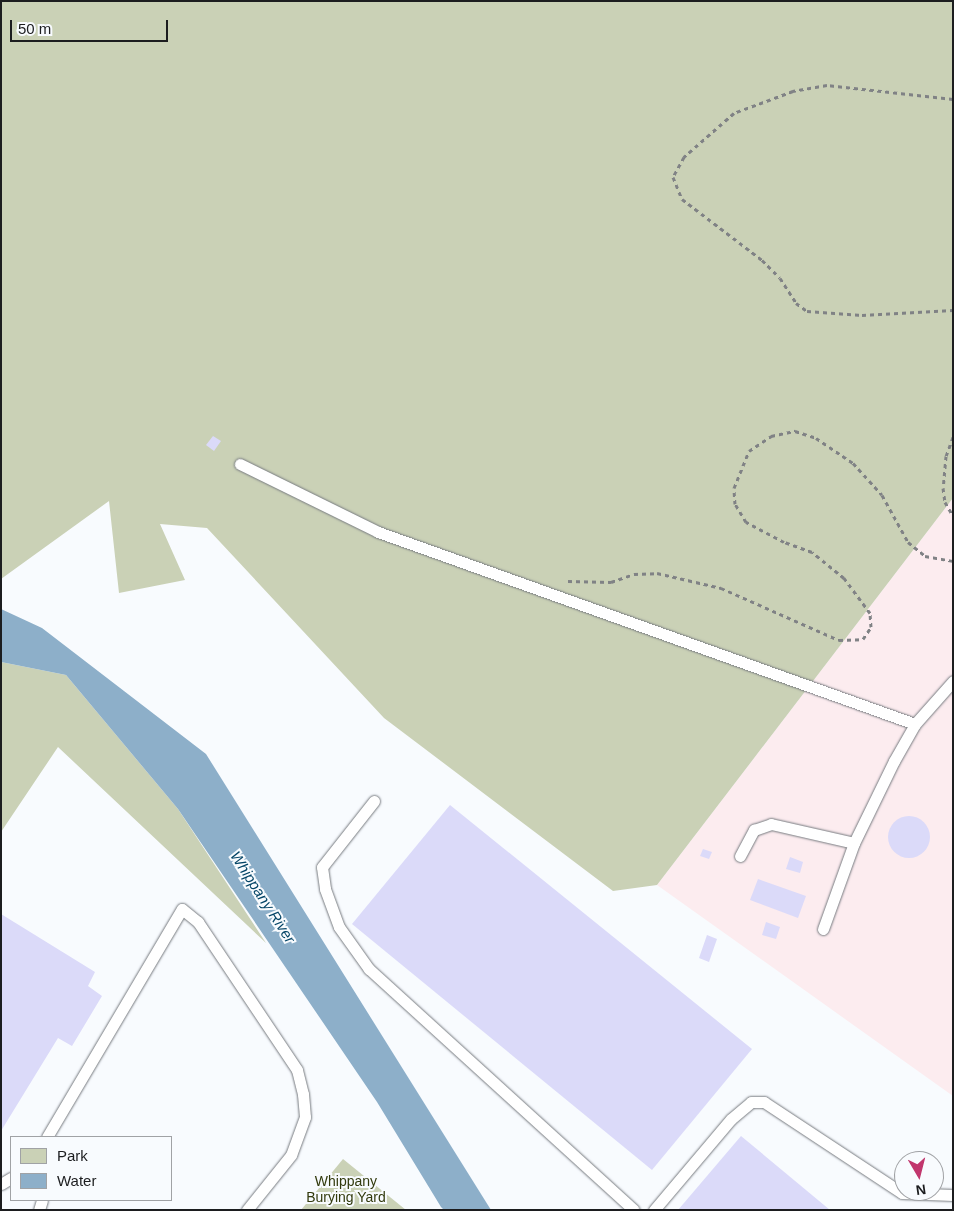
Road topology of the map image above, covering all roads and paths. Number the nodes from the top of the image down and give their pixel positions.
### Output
1 (953, 99) edge
2 (953, 310) edge
3 (953, 438) edge
4 (240, 464) dead end
5 (953, 516) edge
6 (953, 561) edge
7 (561, 580) dead end
8 (953, 681) edge
9 (914, 724) junction
10 (374, 801) dead end
11 (854, 843) junction
12 (740, 856) dead end
13 (823, 929) dead end
14 (51, 1134) edge
15 (953, 1195) edge
16 (248, 1210) edge
17 (634, 1210) edge
18 (654, 1210) edge

1 - 2 path
3 - 5 path
4 - 9 lane
6 - 7 path
8 - 9 lane
9 - 11 lane
10 - 17 lane
11 - 12 lane
11 - 13 lane
14 - 16 lane
15 - 18 lane

